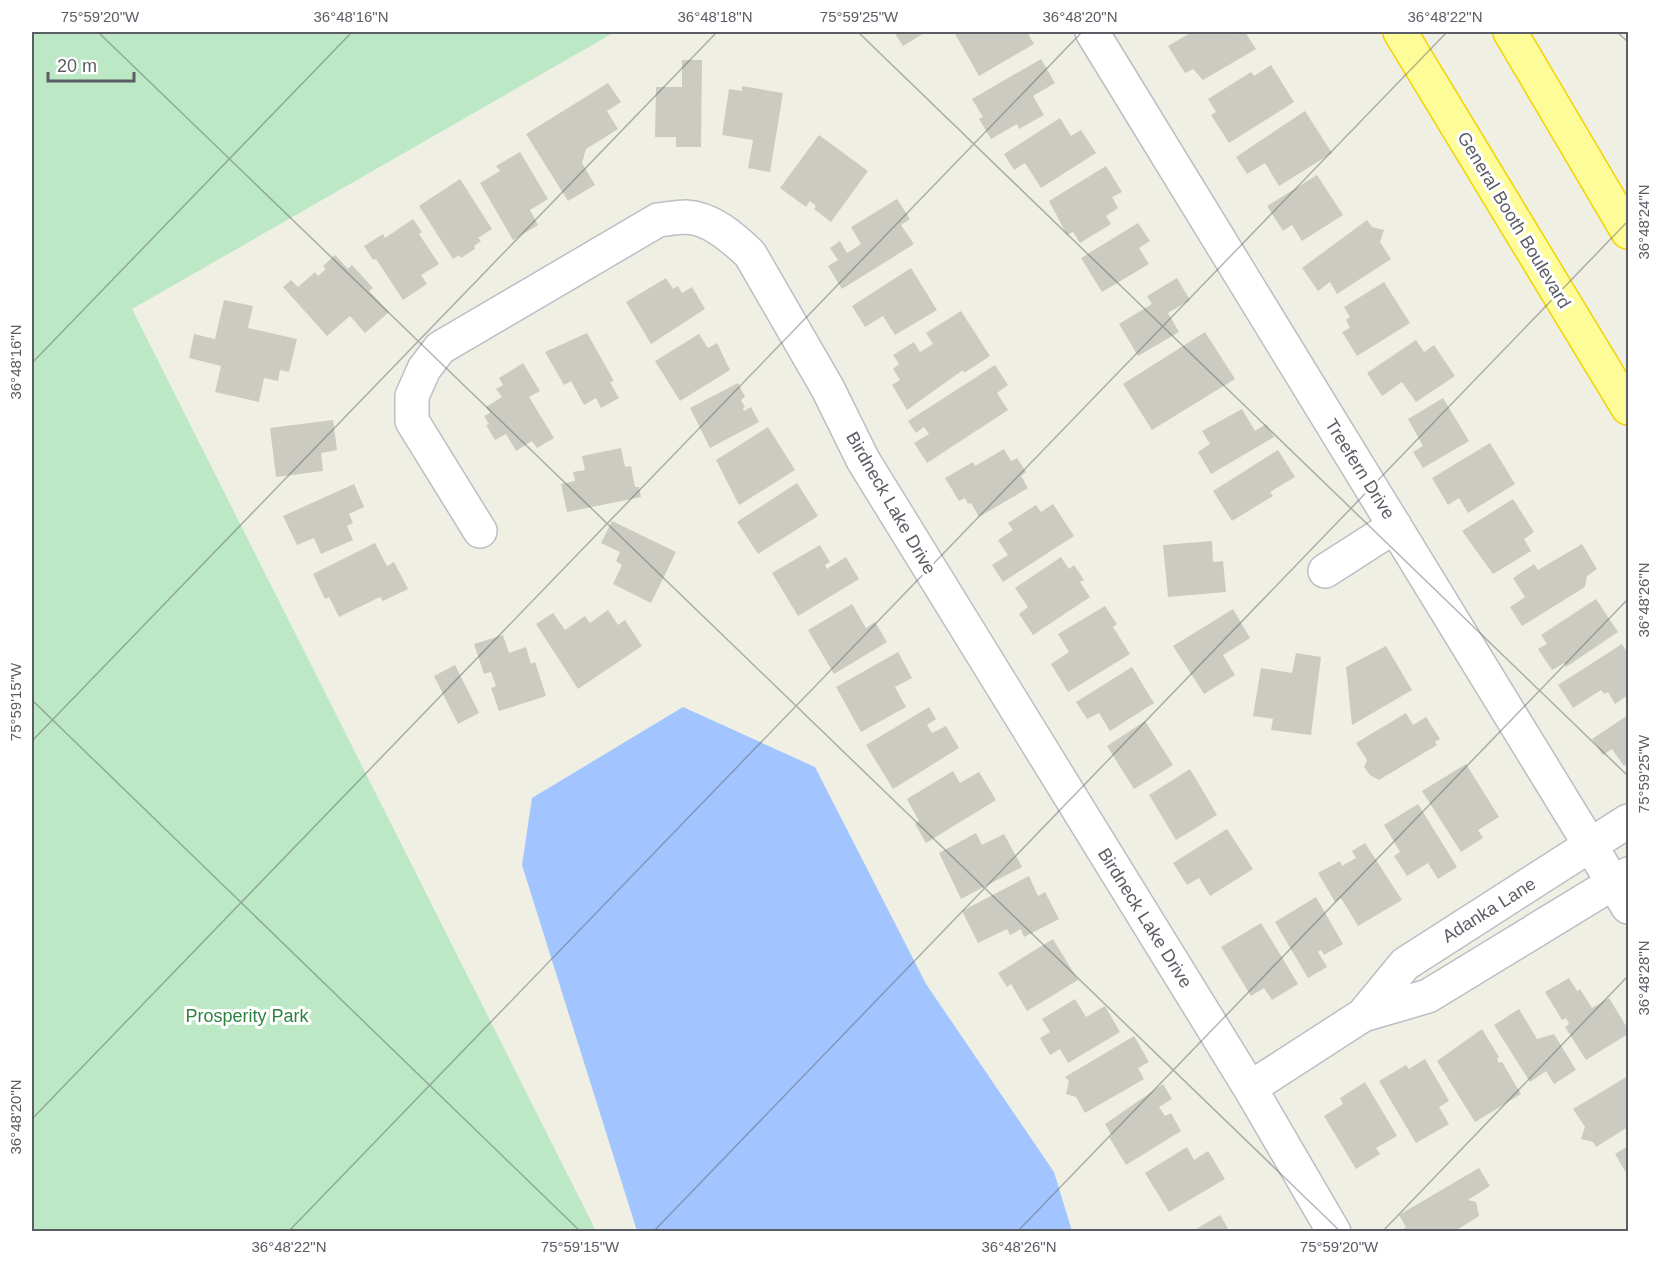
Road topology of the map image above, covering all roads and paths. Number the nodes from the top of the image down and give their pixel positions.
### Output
1 (1092, 32) edge
2 (1400, 32) edge
3 (1510, 32) edge
4 (1629, 232) edge
5 (1629, 408) edge
6 (1395, 526) junction
7 (480, 531) dead end
8 (1325, 571) dead end
9 (1629, 821) edge
10 (1591, 846) junction
11 (1624, 888) edge
12 (1363, 1015) junction
13 (1250, 1088) junction
14 (1334, 1232) edge

1 - 6 street, Treefern Drive
2 - 5 highway, General Booth Boulevard
3 - 4 highway
6 - 8 street
6 - 10 street, Treefern Drive
7 - 13 street, Birdneck Lake Drive
9 - 10 street, Adanka Lane
10 - 11 street, Treefern Drive
10 - 12 street, Adanka Lane
11 - 12 street, Adanka Lane
12 - 13 street, Adanka Lane
13 - 14 street, Birdneck Lake Drive

